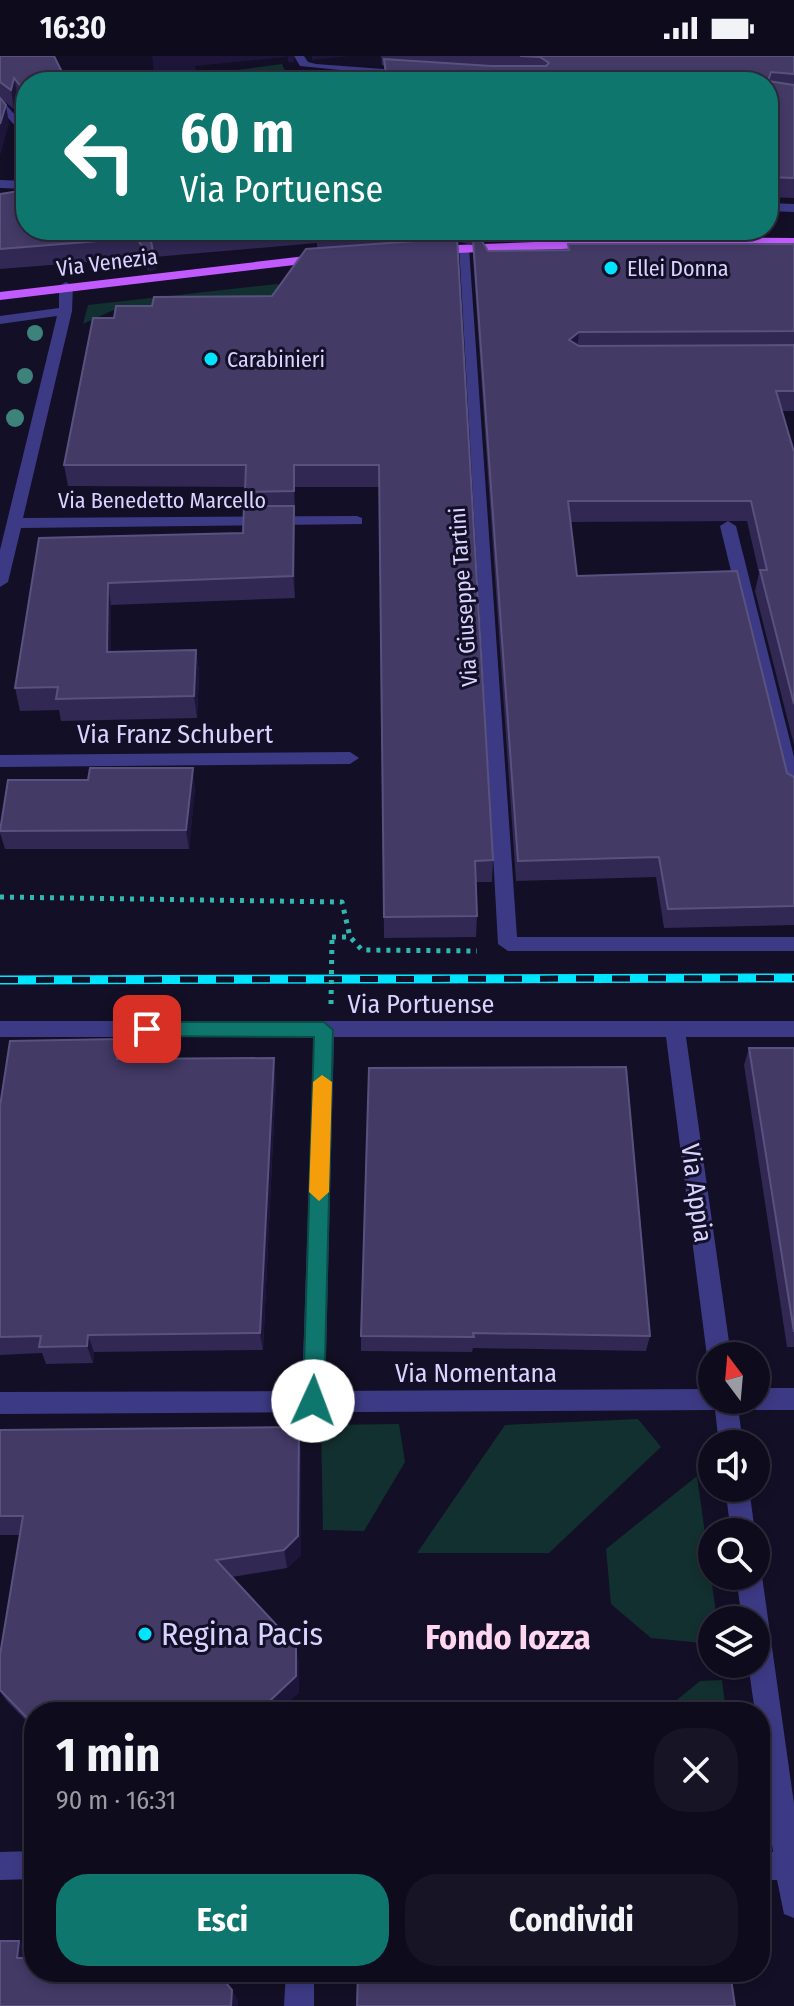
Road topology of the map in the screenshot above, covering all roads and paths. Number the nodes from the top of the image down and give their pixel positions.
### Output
1 (299, 56) edge
2 (387, 72) edge
3 (0, 101) edge
4 (16, 122) edge
5 (794, 242) edge
6 (463, 248) junction
7 (418, 251) edge
8 (344, 257) edge
9 (66, 286) junction
10 (0, 296) edge
11 (65, 311) junction
12 (0, 320) edge
13 (357, 521) dead end
14 (14, 523) junction
15 (728, 526) dead end
16 (0, 582) edge
17 (774, 710) junction
18 (794, 711) edge
19 (350, 758) dead end
20 (0, 761) edge
21 (794, 792) edge
22 (0, 897) edge
23 (350, 937) junction
24 (508, 944) junction
25 (794, 944) edge
26 (331, 1004) dead end
27 (0, 1029) edge
28 (794, 1029) edge
29 (324, 1030) junction
30 (675, 1030) junction
31 (717, 1342) edge
32 (770, 1399) edge
33 (794, 1399) edge
34 (698, 1400) edge
35 (313, 1401) junction
36 (0, 1403) edge
37 (764, 1678) edge
38 (767, 1702) edge
39 (770, 1720) edge
40 (24, 1865) edge
41 (0, 1866) edge
42 (770, 1866) edge
43 (791, 1866) edge
44 (794, 1904) edge
45 (300, 1982) edge
46 (299, 2006) edge

1 - 2 street
3 - 4 street
5 - 6 main road
6 - 7 main road
6 - 24 street, Via Giuseppe Tartini
8 - 9 main road, Via Venezia
9 - 10 main road, Via Venezia
9 - 11 street
11 - 12 street
11 - 14 street
13 - 14 street, Via Benedetto Marcello
14 - 16 street
15 - 17 street
17 - 18 street
17 - 21 street
19 - 20 street, Via Franz Schubert
22 - 23 path
23 - 24 path
23 - 26 path, bridge
24 - 25 street
27 - 29 street, Via Portuense
28 - 30 street, Via Portuense
29 - 30 street, Via Portuense
29 - 35 street
30 - 31 street, Via Appia
32 - 33 street
34 - 35 street, Via Nomentana
35 - 36 street, Via Nomentana
37 - 38 street
39 - 43 street
40 - 41 street
42 - 43 street
43 - 44 street
45 - 46 street

